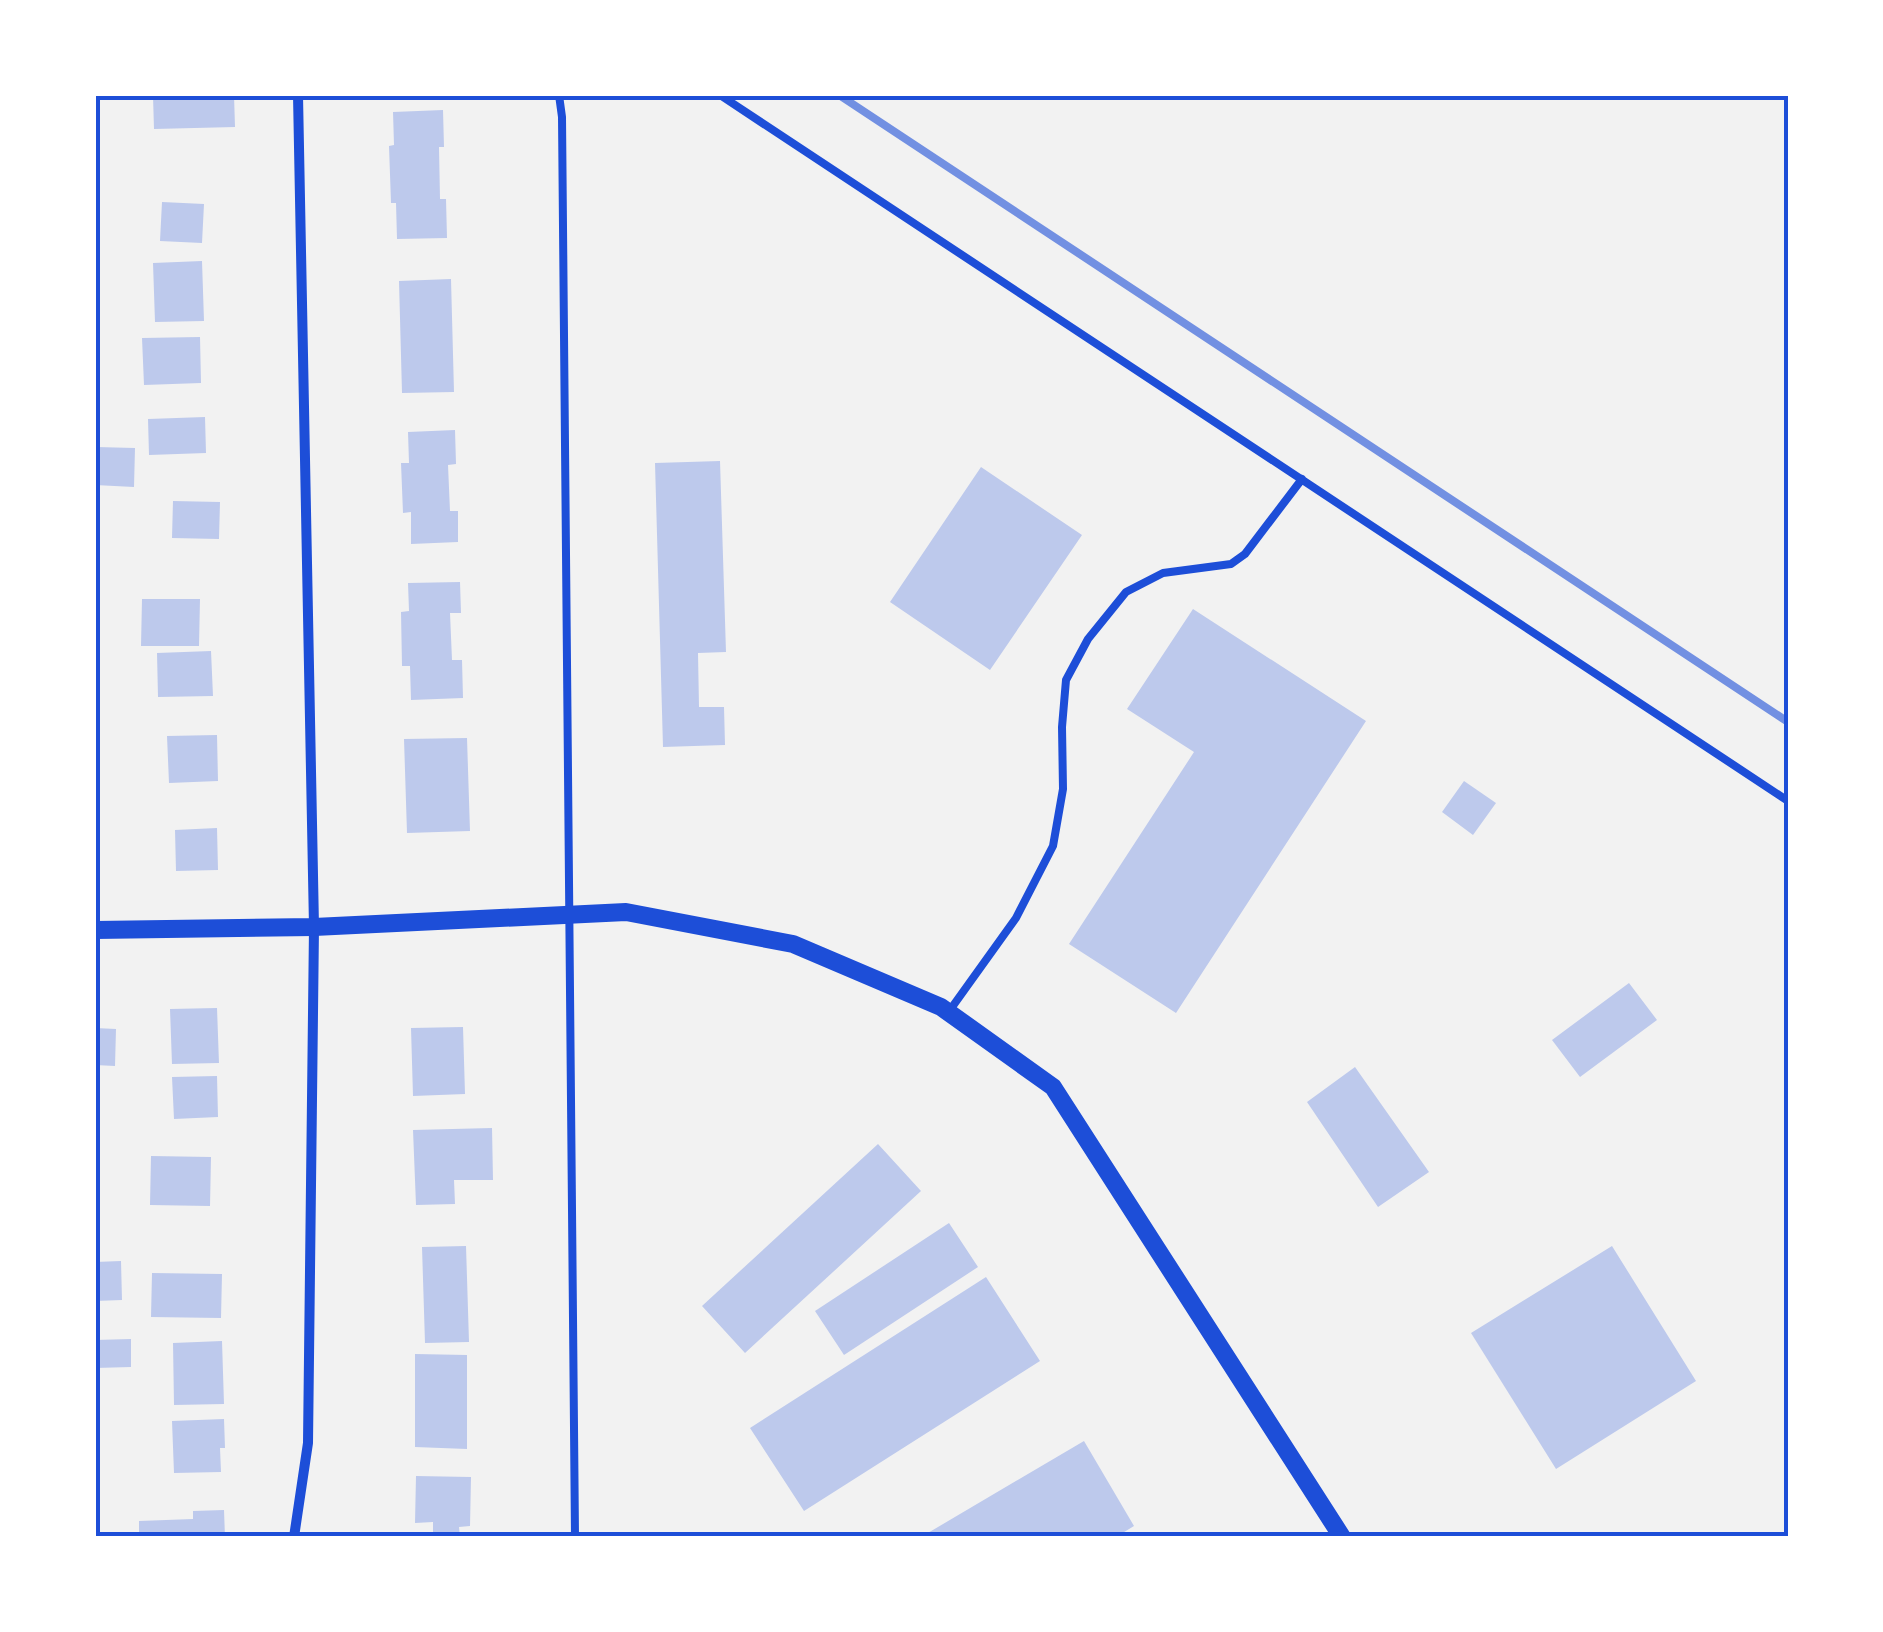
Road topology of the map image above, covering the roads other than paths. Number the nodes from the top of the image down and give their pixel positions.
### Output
1 (298, 95) edge
2 (560, 95) edge
3 (720, 95) edge
4 (1302, 479) junction
5 (1788, 801) edge
6 (571, 915) junction
7 (314, 928) junction
8 (95, 930) edge
9 (949, 1012) junction
10 (294, 1537) edge
11 (575, 1537) edge
12 (1342, 1537) edge

1 - 7 street
2 - 6 lane
3 - 4 lane
4 - 5 lane
4 - 9 lane
6 - 7 street
6 - 9 street
6 - 11 lane
7 - 8 street
7 - 10 street
9 - 12 street

